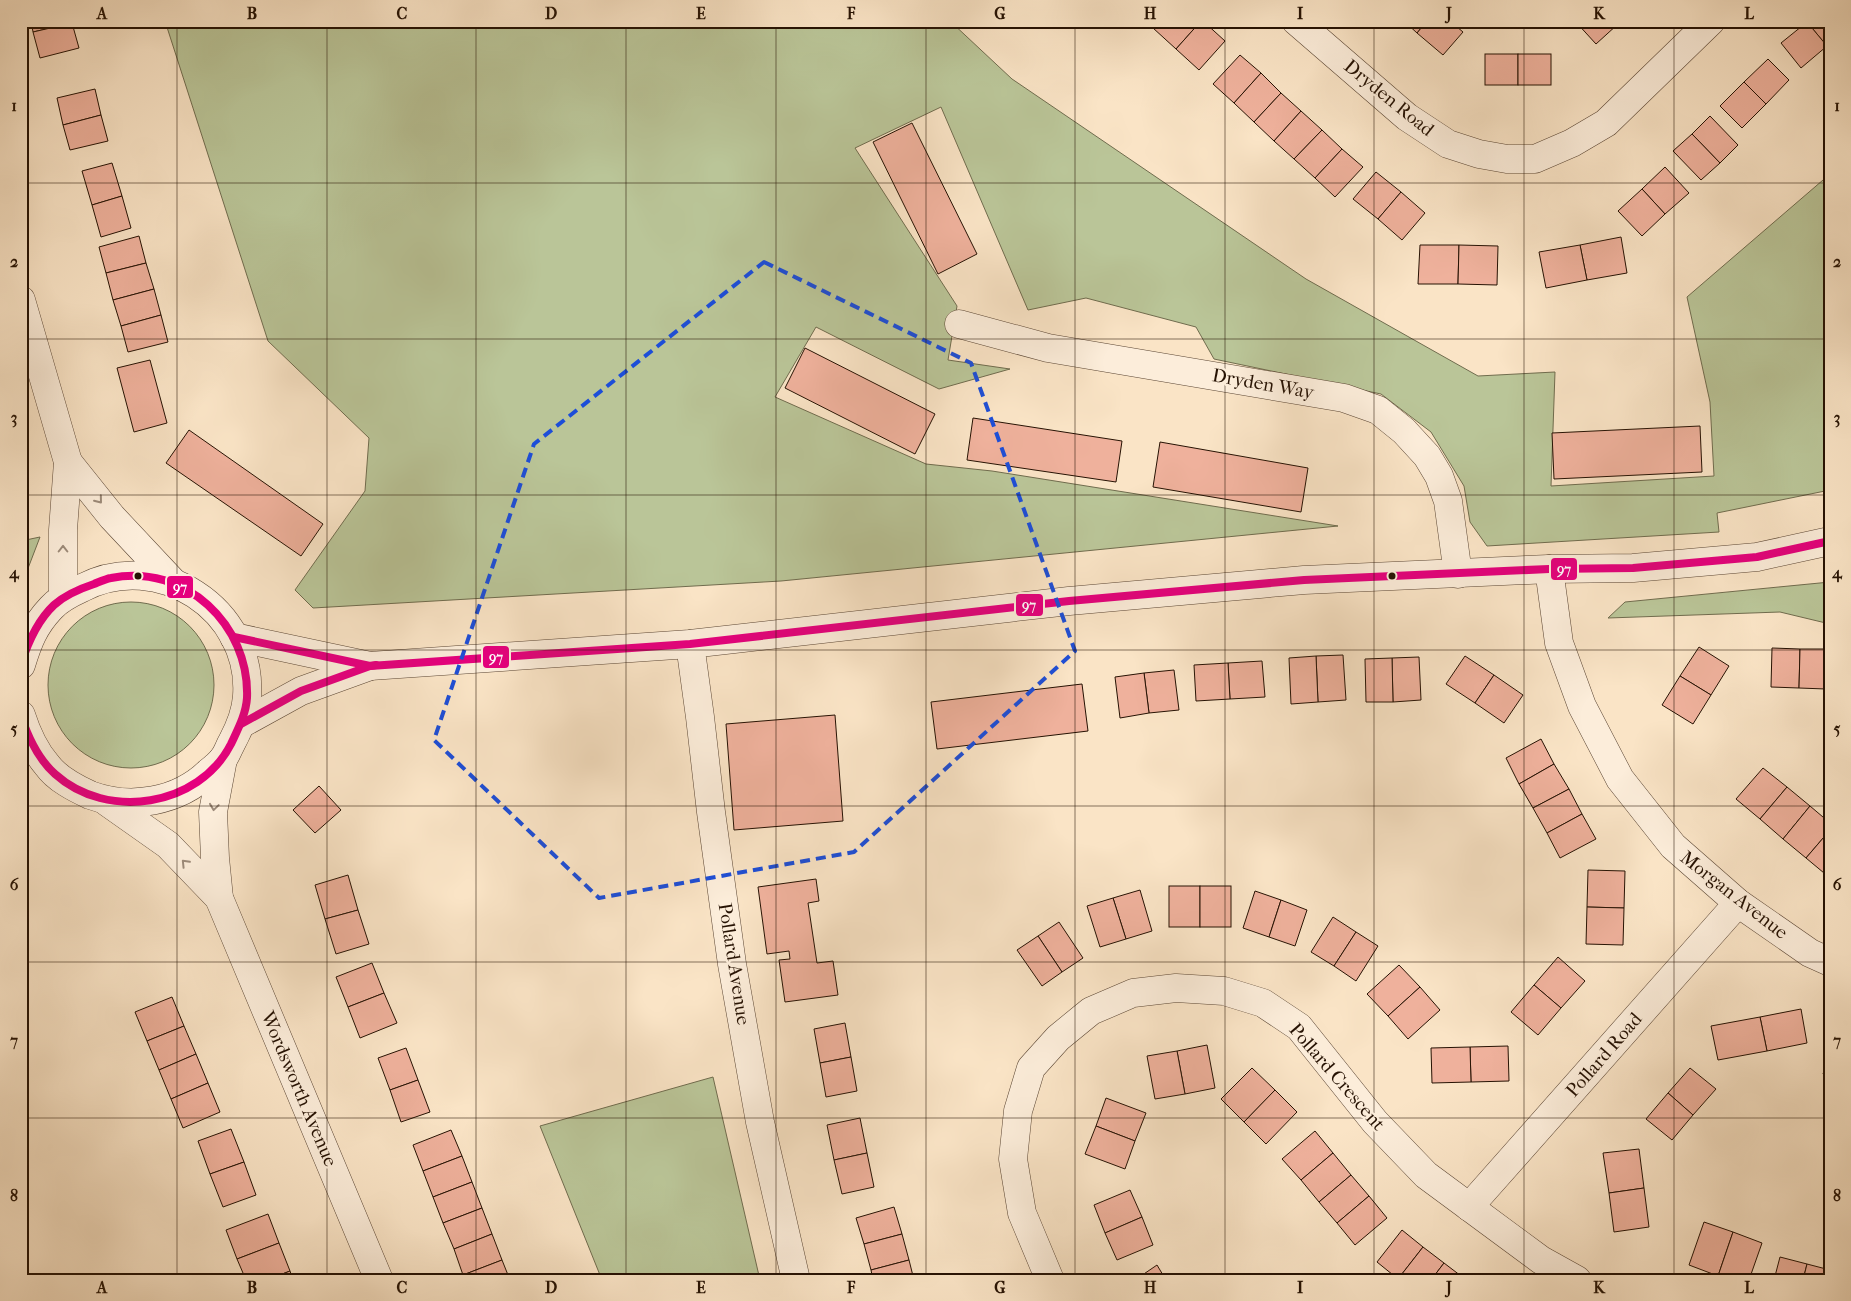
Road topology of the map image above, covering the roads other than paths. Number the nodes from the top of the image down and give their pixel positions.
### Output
1 (1296, 21) edge
2 (1711, 21) edge
3 (21, 300) edge
4 (958, 324) dead end
5 (68, 462) junction
6 (1830, 541) edge
7 (1549, 570) junction
8 (1458, 574) junction
9 (172, 581) junction
10 (63, 597) junction
11 (234, 637) junction
12 (690, 644) junction
13 (21, 665) edge
14 (370, 666) junction
15 (21, 715) edge
16 (241, 724) junction
17 (223, 759) junction
18 (21, 762) edge
19 (48, 767) junction
20 (106, 801) junction
21 (219, 898) junction
22 (1738, 903) junction
23 (1830, 962) edge
24 (1469, 1208) junction
25 (379, 1280) edge
26 (796, 1280) edge
27 (1050, 1280) edge
28 (1577, 1280) edge

1 - 2 street, Dryden Road
3 - 5 street
4 - 8 street, Dryden Way
5 -> 9 street
10 -> 5 street
6 - 7 street
7 - 8 street
7 - 22 street, Morgan Avenue
8 - 12 street
9 - 10 street
9 - 11 street
10 - 13 street
11 - 14 street
11 - 16 street
12 - 14 street
12 - 26 street, Pollard Avenue
14 - 16 street
15 - 19 street
16 - 17 street
17 - 20 street
17 -> 21 street, Wordsworth Avenue
18 - 19 street
19 - 20 street
21 -> 20 street, Wordsworth Avenue
21 - 25 street, Wordsworth Avenue
22 - 23 street, Morgan Avenue
22 - 24 street, Pollard Road
24 - 27 street, Pollard Crescent
24 - 28 street, Pollard Crescent

